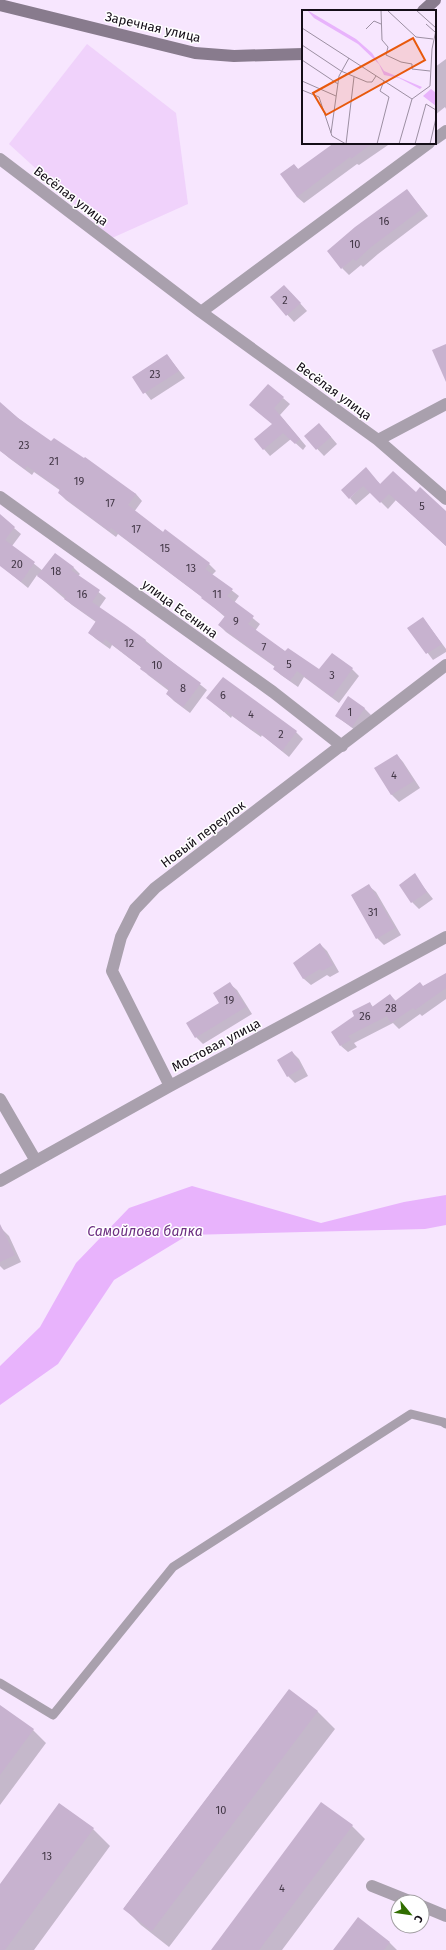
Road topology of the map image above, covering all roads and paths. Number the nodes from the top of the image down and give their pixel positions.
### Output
1 (435, 0) edge
2 (0, 5) edge
3 (424, 10) edge
4 (302, 54) edge
5 (446, 130) edge
6 (436, 138) edge
7 (428, 144) edge
8 (0, 159) edge
9 (201, 312) junction
10 (446, 404) edge
11 (378, 440) junction
12 (0, 497) edge
13 (446, 499) edge
14 (446, 665) edge
15 (342, 746) junction
16 (446, 937) edge
17 (170, 1086) junction
18 (0, 1099) edge
19 (36, 1161) junction
20 (0, 1180) edge
21 (446, 1424) edge
22 (0, 1683) edge
23 (372, 1886) dead end
24 (392, 1894) edge
25 (430, 1909) edge
26 (446, 1916) edge

1 - 3 street
2 - 4 street, Заречная улица
5 - 6 street
7 - 9 street
8 - 9 street, Весёлая улица
9 - 11 street, Весёлая улица
10 - 11 street
11 - 13 street, Весёлая улица
12 - 15 street, улица Есенина
14 - 15 street, Новый переулок
15 - 17 street, Новый переулок
16 - 17 street, Мостовая улица
17 - 19 street, Мостовая улица
18 - 19 street
19 - 20 street, Мостовая улица
21 - 22 lane
23 - 24 street
25 - 26 street

